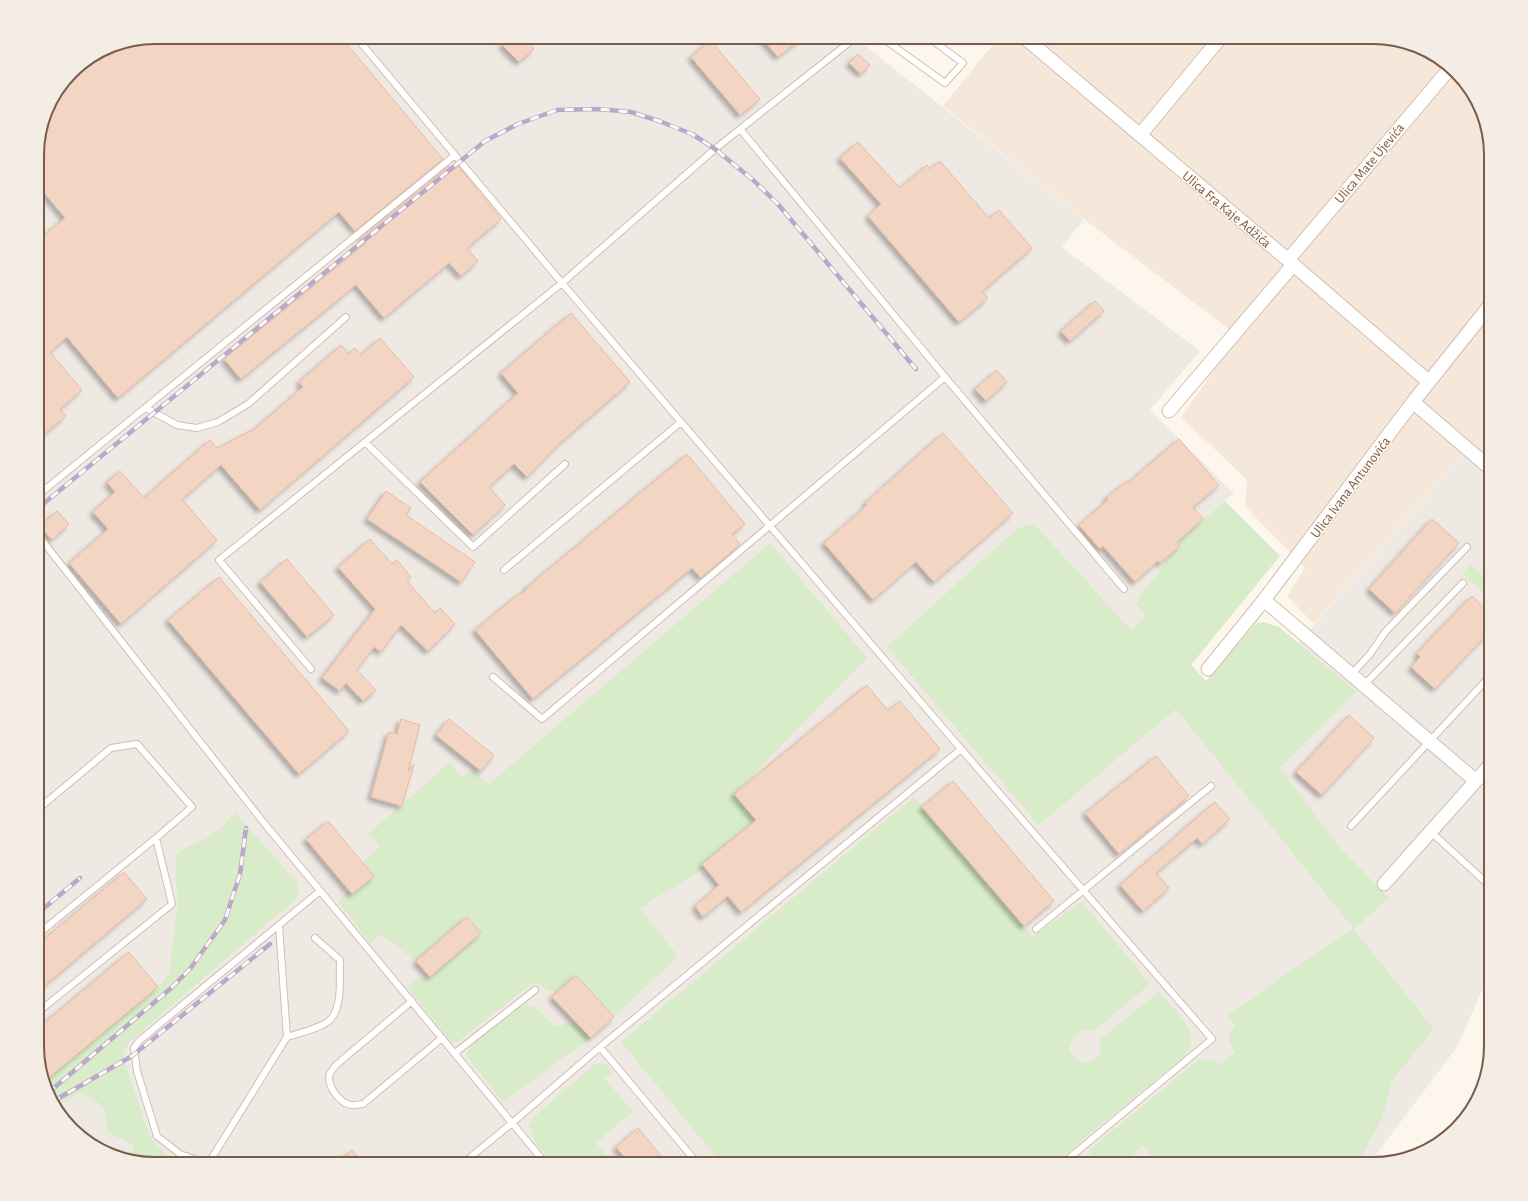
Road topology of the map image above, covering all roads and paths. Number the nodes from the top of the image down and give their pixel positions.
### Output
1 (362, 44) edge
2 (847, 44) edge
3 (891, 44) edge
4 (937, 44) edge
5 (1032, 44) edge
6 (1215, 44) edge
7 (1446, 72) edge
8 (740, 129) junction
9 (1140, 135) junction
10 (455, 155) junction
11 (1290, 263) junction
12 (562, 283) junction
13 (1484, 313) edge
14 (346, 318) dead end
15 (946, 377) junction
16 (1430, 382) junction
17 (1413, 402) junction
18 (146, 408) junction
19 (1170, 411) dead end
20 (682, 422) junction
21 (365, 442) junction
22 (1484, 463) edge
23 (565, 464) dead end
24 (44, 490) edge
25 (770, 525) junction
26 (44, 543) edge
27 (1466, 547) dead end
28 (504, 570) dead end
29 (1463, 583) dead end
30 (1124, 589) dead end
31 (1264, 600) junction
32 (311, 669) dead end
33 (1208, 669) dead end
34 (1351, 675) junction
35 (493, 678) dead end
36 (1484, 683) edge
37 (1364, 685) junction
38 (1430, 741) junction
39 (960, 749) junction
40 (1484, 772) edge
41 (1476, 781) junction
42 (1211, 786) dead end
43 (44, 804) edge
44 (1351, 826) dead end
45 (1430, 831) junction
46 (156, 838) junction
47 (1484, 881) edge
48 (1384, 884) dead end
49 (1083, 890) junction
50 (320, 891) junction
51 (279, 925) junction
52 (44, 929) edge
53 (1036, 929) dead end
54 (315, 938) dead end
55 (535, 990) dead end
56 (412, 1001) junction
57 (44, 1007) edge
58 (287, 1037) junction
59 (442, 1038) junction
60 (600, 1046) junction
61 (454, 1053) junction
62 (512, 1123) junction
63 (188, 1157) edge
64 (212, 1157) edge
65 (471, 1157) edge
66 (540, 1157) edge
67 (692, 1157) edge
68 (1071, 1157) edge

1 - 10 lane
2 - 8 lane
3 - 4 lane
5 - 9 street, Ulica Fra Kaje Adžića
6 - 9 street
7 - 11 street, Ulica Mate Ujevića
8 - 12 lane
8 - 15 lane
9 - 11 street, Ulica Fra Kaje Adžića
10 - 12 lane
10 - 18 lane
11 - 16 street, Ulica Fra Kaje Adžića
11 - 19 street, Ulica Mate Ujevića
12 - 20 lane
12 - 21 lane
13 - 16 street, Ulica Ivana Antunovića
14 - 18 lane
15 - 25 lane
15 - 30 lane
16 - 17 street, Ulica Ivana Antunovića
17 - 22 street
17 - 31 street, Ulica Ivana Antunovića
18 - 24 lane
20 - 25 lane
20 - 28 lane
21 - 23 lane
21 - 32 lane
25 - 35 lane
25 - 39 lane
26 - 50 lane
27 - 34 lane
29 - 37 lane
31 - 33 street, Ulica Ivana Antunovića
31 - 34 street
34 - 37 street
36 - 38 lane
37 - 38 street
38 - 41 street
38 - 44 lane
39 - 49 lane
39 - 60 lane
40 - 41 street
41 - 45 street
42 - 49 lane
43 - 46 lane
45 - 47 lane
45 - 48 street
46 - 52 lane
46 - 57 lane
49 - 53 lane
49 - 68 lane
50 - 51 lane
50 - 56 lane
51 - 58 lane
51 - 63 lane
54 - 58 lane
55 - 61 lane
56 - 59 lane
56 - 59 lane
58 - 64 lane
59 - 61 lane
60 - 62 lane
60 - 67 lane
61 - 62 lane
62 - 65 lane
62 - 66 lane

